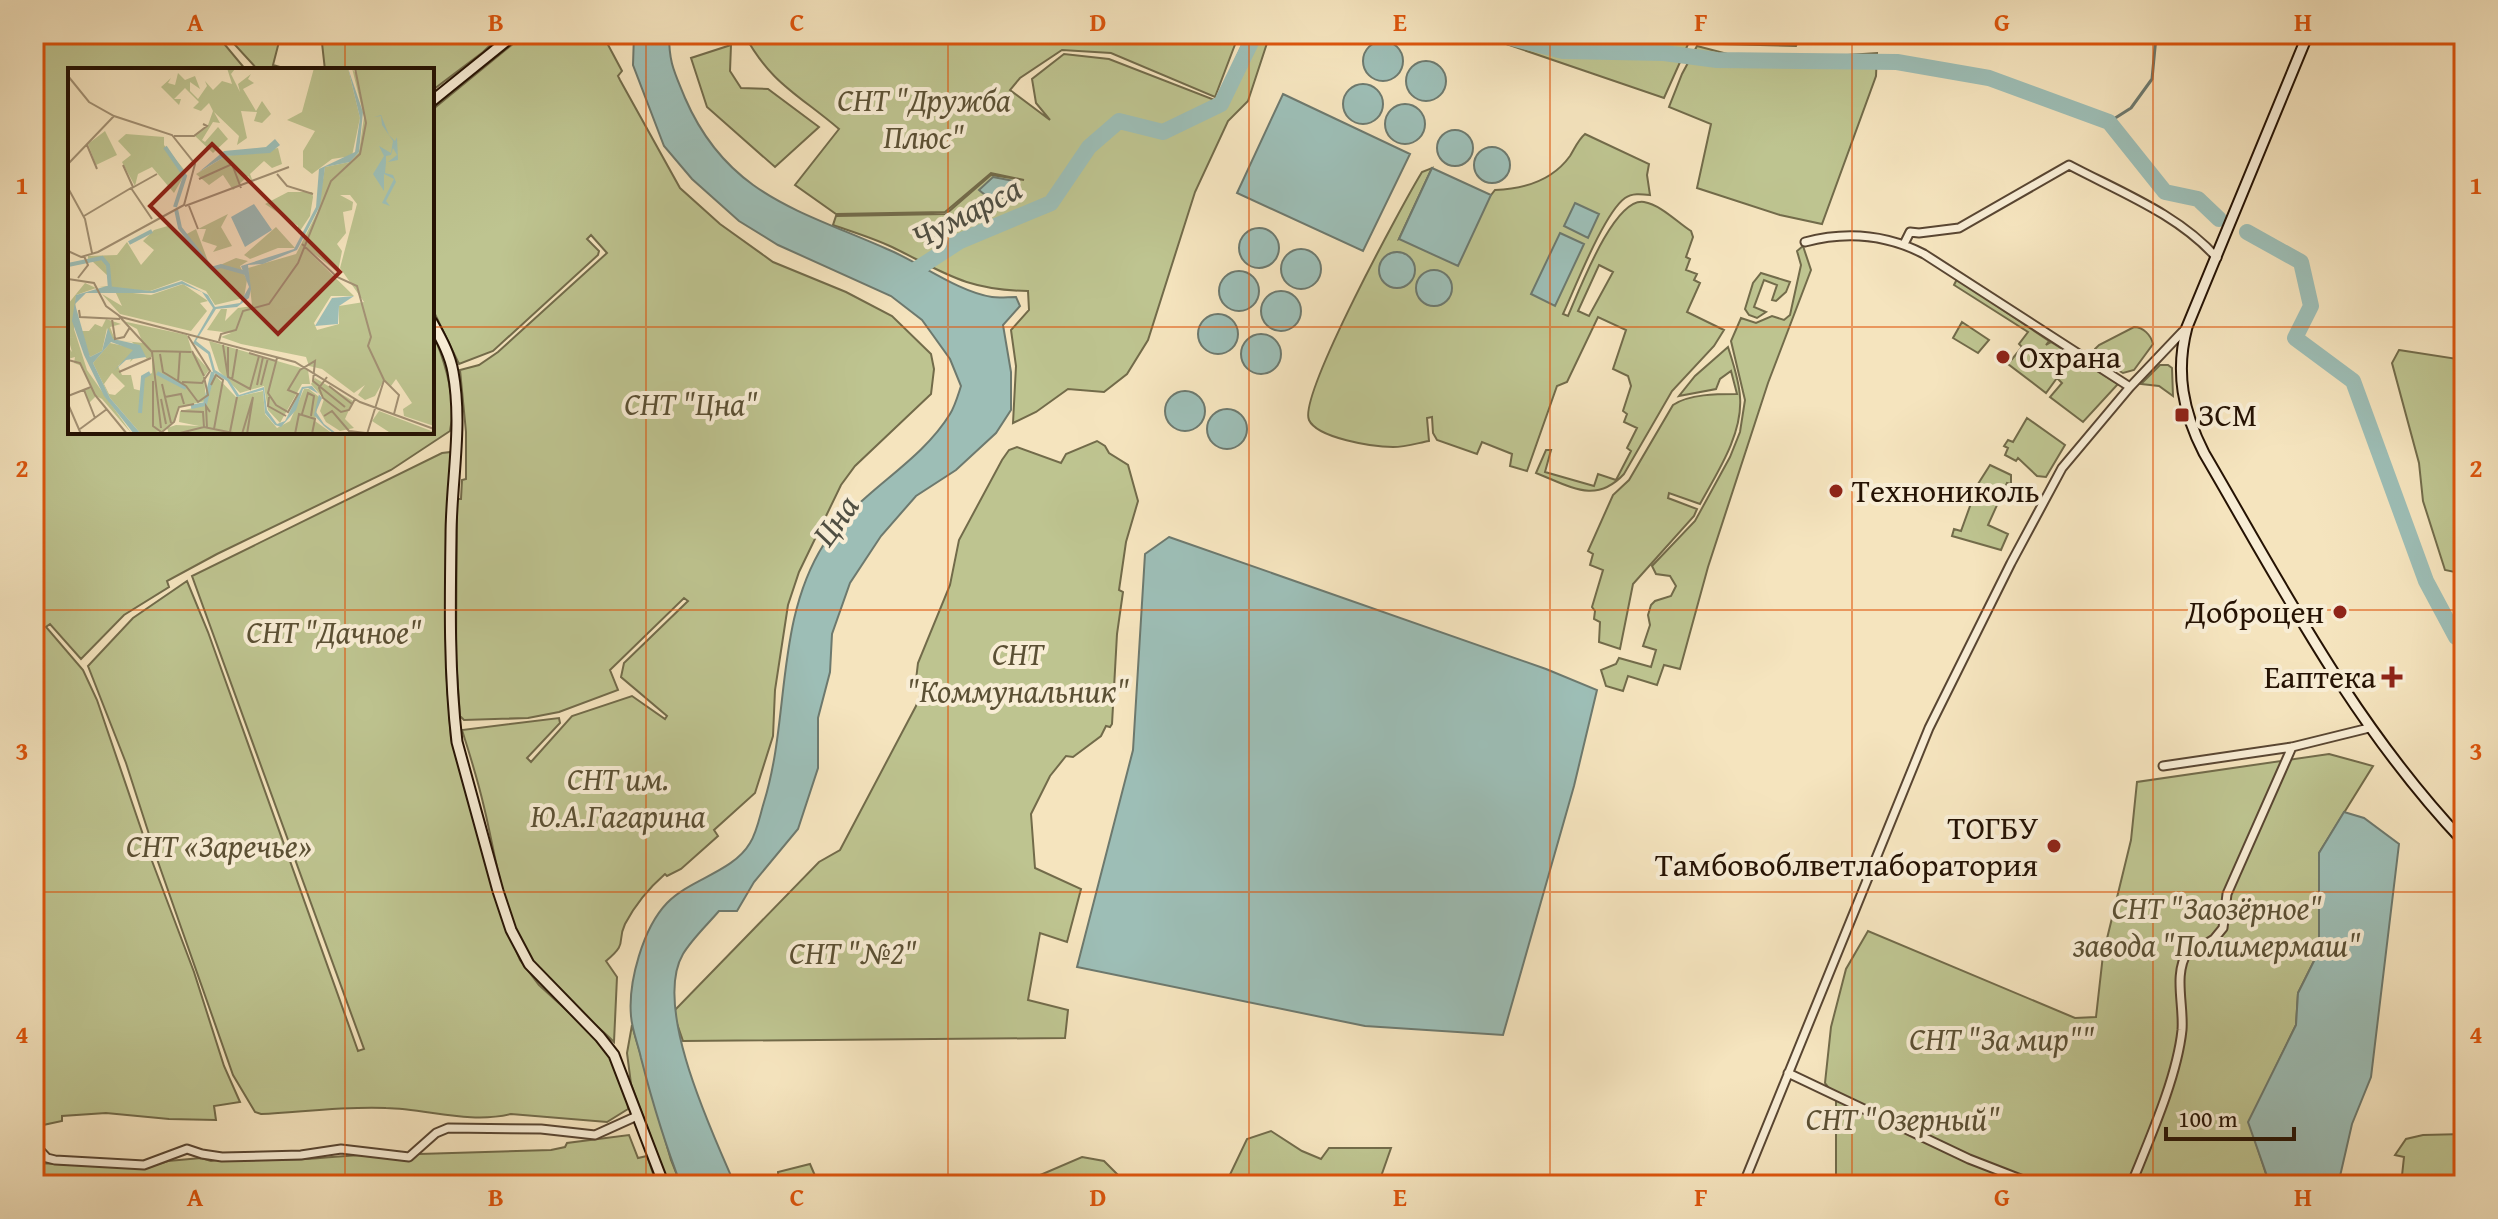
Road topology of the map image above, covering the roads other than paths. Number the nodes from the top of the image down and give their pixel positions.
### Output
1 (515, 34) edge
2 (2308, 34) edge
3 (434, 99) edge
4 (1805, 242) dead end
5 (1904, 244) junction
6 (2217, 258) junction
7 (434, 327) edge
8 (2187, 327) junction
9 (2130, 387) junction
10 (2369, 728) junction
11 (2292, 747) junction
12 (2163, 766) dead end
13 (2464, 842) edge
14 (1788, 1073) junction
15 (637, 1116) junction
16 (34, 1144) edge
17 (664, 1185) edge
18 (1743, 1185) edge
19 (2036, 1185) edge
20 (2131, 1185) edge

1 - 3 street
2 - 6 street
4 - 5 street
5 - 6 street
5 - 9 street
6 - 8 street
7 - 15 street
8 - 9 street
8 - 10 street
9 - 14 street
10 - 11 street
10 - 13 street
11 - 12 street
11 - 20 street
14 - 18 street
14 - 19 street
15 - 16 street
15 - 17 street

